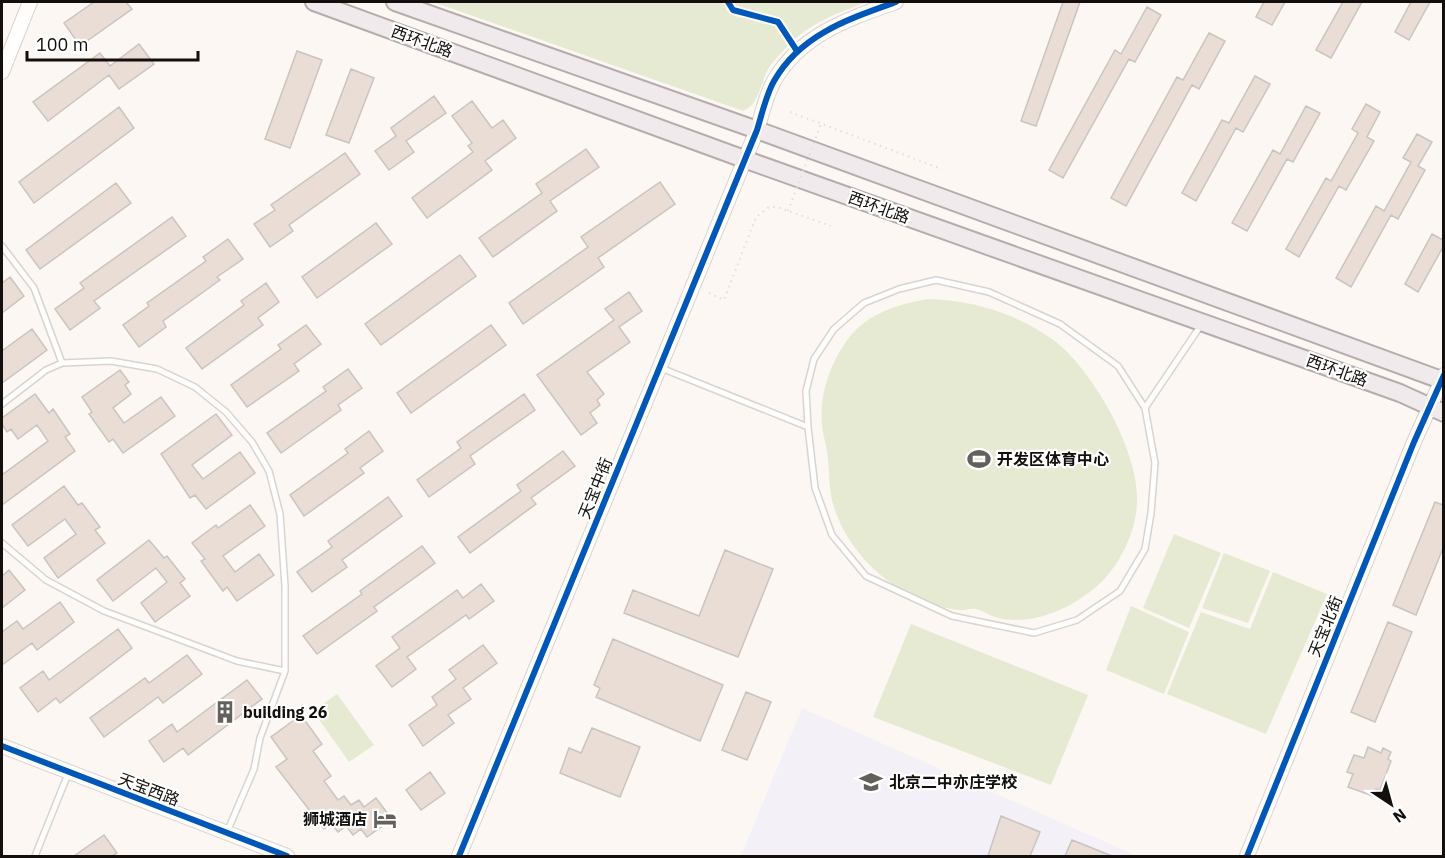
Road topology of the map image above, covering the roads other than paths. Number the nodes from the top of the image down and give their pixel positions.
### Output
1 (30, 2) edge
2 (314, 2) edge
3 (395, 2) edge
4 (896, 2) edge
5 (2, 72) edge
6 (757, 130) junction
7 (744, 159) junction
8 (2, 246) edge
9 (1202, 322) junction
10 (62, 363) junction
11 (659, 367) junction
12 (1443, 379) edge
13 (2, 404) edge
14 (1145, 408) junction
15 (1437, 409) edge
16 (808, 427) junction
17 (2, 543) edge
18 (285, 671) junction
19 (2, 746) edge
20 (69, 772) junction
21 (226, 833) junction
22 (35, 856) edge
23 (287, 856) edge
24 (459, 856) edge
25 (1247, 856) edge

1 - 5 street
2 - 7 main road, 西环北路
3 - 6 main road, 西环北路
4 - 6 street, 天宝中街
6 - 7 street, 天宝中街
6 - 12 main road, 西环北路
7 - 9 main road, 西环北路
7 - 11 street, 天宝中街
8 - 10 lane
9 - 14 lane
9 - 15 main road, 西环北路
10 - 13 lane
10 - 18 lane
11 - 16 lane
11 - 24 street, 天宝中街
12 - 15 street, 天宝北街
14 - 16 lane
14 - 16 lane
15 - 25 street, 天宝北街
17 - 18 lane
18 - 21 lane
19 - 20 street, 天宝西路
20 - 21 street, 天宝西路
20 - 22 lane
21 - 23 street, 天宝西路

